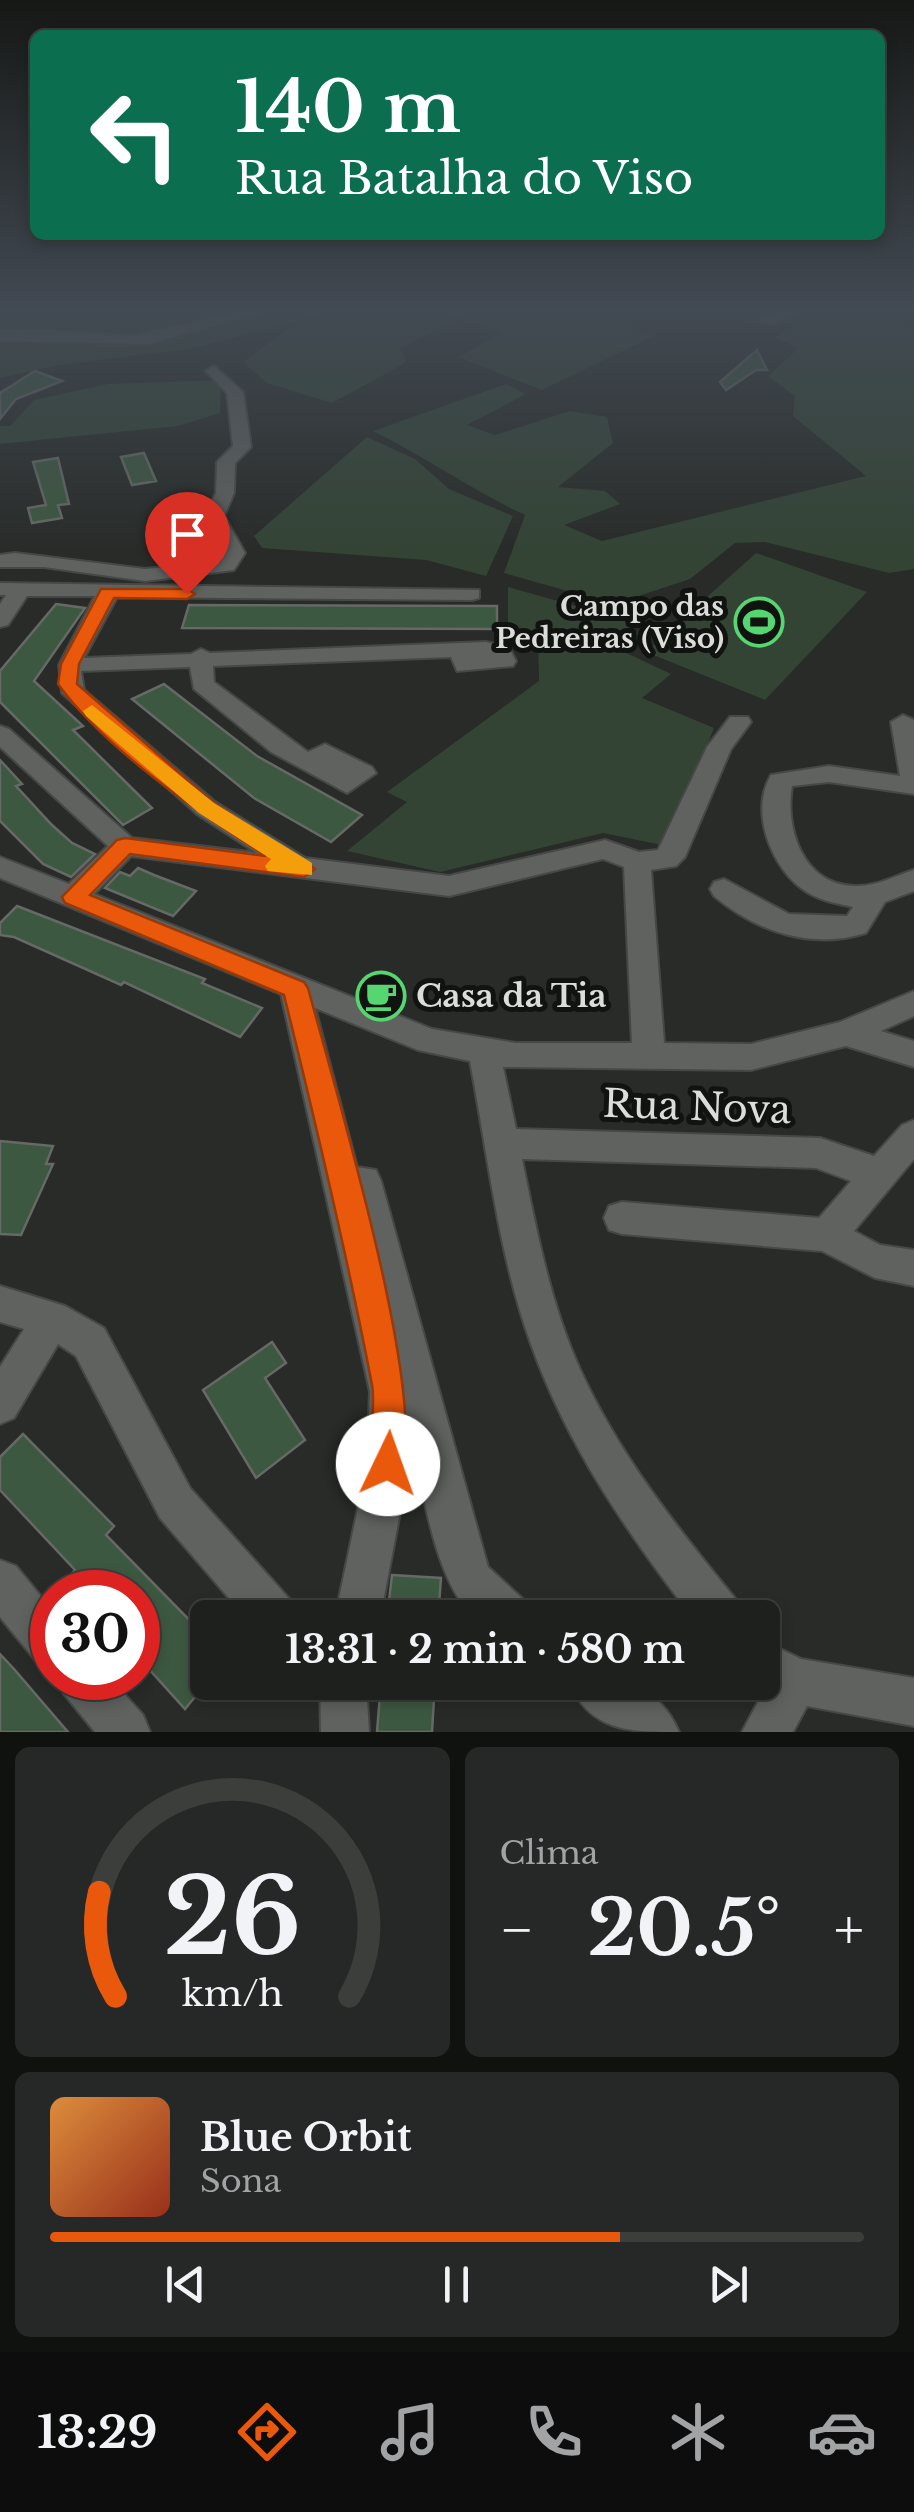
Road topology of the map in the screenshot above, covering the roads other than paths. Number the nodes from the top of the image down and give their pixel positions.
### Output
1 (236, 393) edge
2 (0, 562) edge
3 (10, 590) edge
4 (108, 593) junction
5 (472, 594) dead end
6 (0, 620) edge
7 (461, 653) dead end
8 (201, 656) junction
9 (70, 664) junction
10 (739, 722) dead end
11 (903, 722) dead end
12 (0, 734) edge
13 (309, 764) dead end
14 (125, 846) junction
15 (637, 862) junction
16 (2, 869) edge
17 (304, 869) junction
18 (914, 880) edge
19 (724, 889) dead end
20 (876, 895) junction
21 (74, 897) junction
22 (296, 988) junction
23 (914, 1003) edge
24 (846, 1032) junction
25 (484, 1052) junction
26 (914, 1054) edge
27 (650, 1055) junction
28 (914, 1135) edge
29 (504, 1144) junction
30 (883, 1174) junction
31 (345, 1186) junction
32 (622, 1218) dead end
33 (827, 1234) junction
34 (914, 1268) edge
35 (0, 1304) edge
36 (52, 1320) junction
37 (0, 1404) edge
38 (0, 1582) edge
39 (260, 1600) edge
40 (360, 1600) edge
41 (488, 1600) edge
42 (709, 1600) edge
43 (30, 1618) edge
44 (780, 1672) edge
45 (99, 1700) edge
46 (614, 1700) edge
47 (773, 1700) edge
48 (914, 1702) edge
49 (126, 1732) edge
50 (654, 1732) edge
51 (766, 1732) edge

1 - 2 street
3 - 4 street
3 - 6 street
4 - 5 street
4 - 9 street
7 - 8 street
8 - 9 street
8 - 13 street
9 - 17 street
10 - 15 street
11 - 20 street
12 - 14 street
14 - 17 street
14 - 21 street
15 - 17 street
15 - 27 street
16 - 21 street
18 - 20 street
19 - 20 street
21 - 22 street
22 - 25 street
22 - 31 street
23 - 24 street
24 - 26 street
24 - 27 street
25 - 27 street
25 - 29 street
28 - 30 street
29 - 30 street, Rua Nova
29 - 42 street
30 - 33 street
31 - 40 street
31 - 41 street
32 - 33 street
33 - 34 street
35 - 36 street
36 - 37 street
36 - 39 street
38 - 43 street
44 - 48 street
45 - 49 street
46 - 50 street
47 - 51 street

